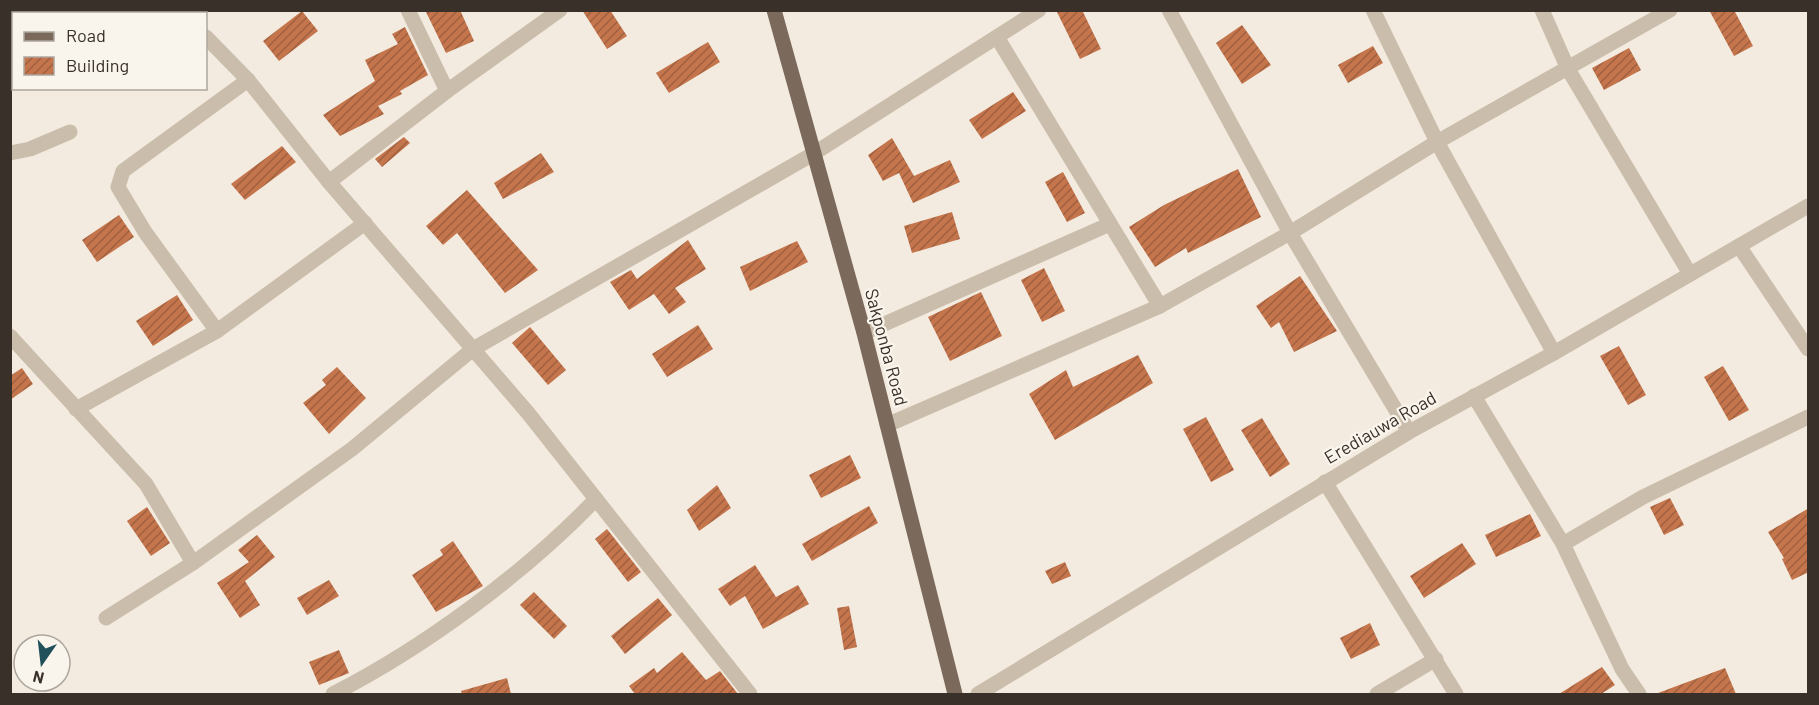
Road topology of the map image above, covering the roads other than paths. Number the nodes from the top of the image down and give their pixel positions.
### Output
1 (408, 10) edge
2 (560, 10) edge
3 (774, 10) edge
4 (1038, 10) edge
5 (1169, 10) edge
6 (1373, 10) edge
7 (1542, 10) edge
8 (1670, 10) edge
9 (997, 37) junction
10 (207, 38) edge
11 (1568, 69) junction
12 (248, 80) junction
13 (447, 91) junction
14 (70, 132) dead end
15 (1437, 142) junction
16 (10, 153) edge
17 (813, 154) junction
18 (329, 182) junction
19 (1809, 206) edge
20 (365, 223) junction
21 (1110, 224) junction
22 (1290, 233) junction
23 (1739, 246) junction
24 (1690, 274) junction
25 (1160, 306) junction
26 (217, 331) junction
27 (864, 333) junction
28 (10, 336) edge
29 (473, 349) junction
30 (1809, 349) edge
31 (1554, 353) junction
32 (1474, 396) junction
33 (76, 409) junction
34 (1809, 417) edge
35 (887, 425) junction
36 (1409, 432) junction
37 (1325, 482) junction
38 (596, 499) junction
39 (1563, 544) junction
40 (193, 563) junction
41 (106, 618) dead end
42 (1436, 659) junction
43 (333, 694) edge
44 (750, 694) edge
45 (955, 694) edge
46 (978, 694) edge
47 (1377, 694) edge
48 (1456, 694) edge
49 (1639, 694) edge

1 - 13 street
2 - 13 street
3 - 17 main road, Sakponba Road
4 - 9 street
5 - 22 street
6 - 15 street
7 - 11 street
8 - 11 street
9 - 17 street
9 - 21 street
10 - 12 street
11 - 15 street
11 - 24 street
12 - 18 street
12 - 26 street
13 - 18 street
14 - 16 street
15 - 22 street
15 - 31 street
17 - 27 main road, Sakponba Road
17 - 29 street
18 - 20 street
19 - 23 street, Erediauwa Road
20 - 26 street
20 - 29 street
21 - 25 street
21 - 27 street
22 - 25 street
22 - 36 street
23 - 24 street, Erediauwa Road
23 - 30 street
24 - 31 street, Erediauwa Road
25 - 35 street
26 - 33 street
27 - 35 main road, Sakponba Road
28 - 33 street
29 - 38 street
29 - 40 street
31 - 32 street, Erediauwa Road
32 - 36 street, Erediauwa Road
32 - 39 street
33 - 40 street
34 - 39 street
35 - 45 main road, Sakponba Road
36 - 37 street, Erediauwa Road
37 - 42 street
37 - 46 street, Erediauwa Road
38 - 43 street
38 - 44 street
39 - 49 street
40 - 41 street
42 - 47 street
42 - 48 street

